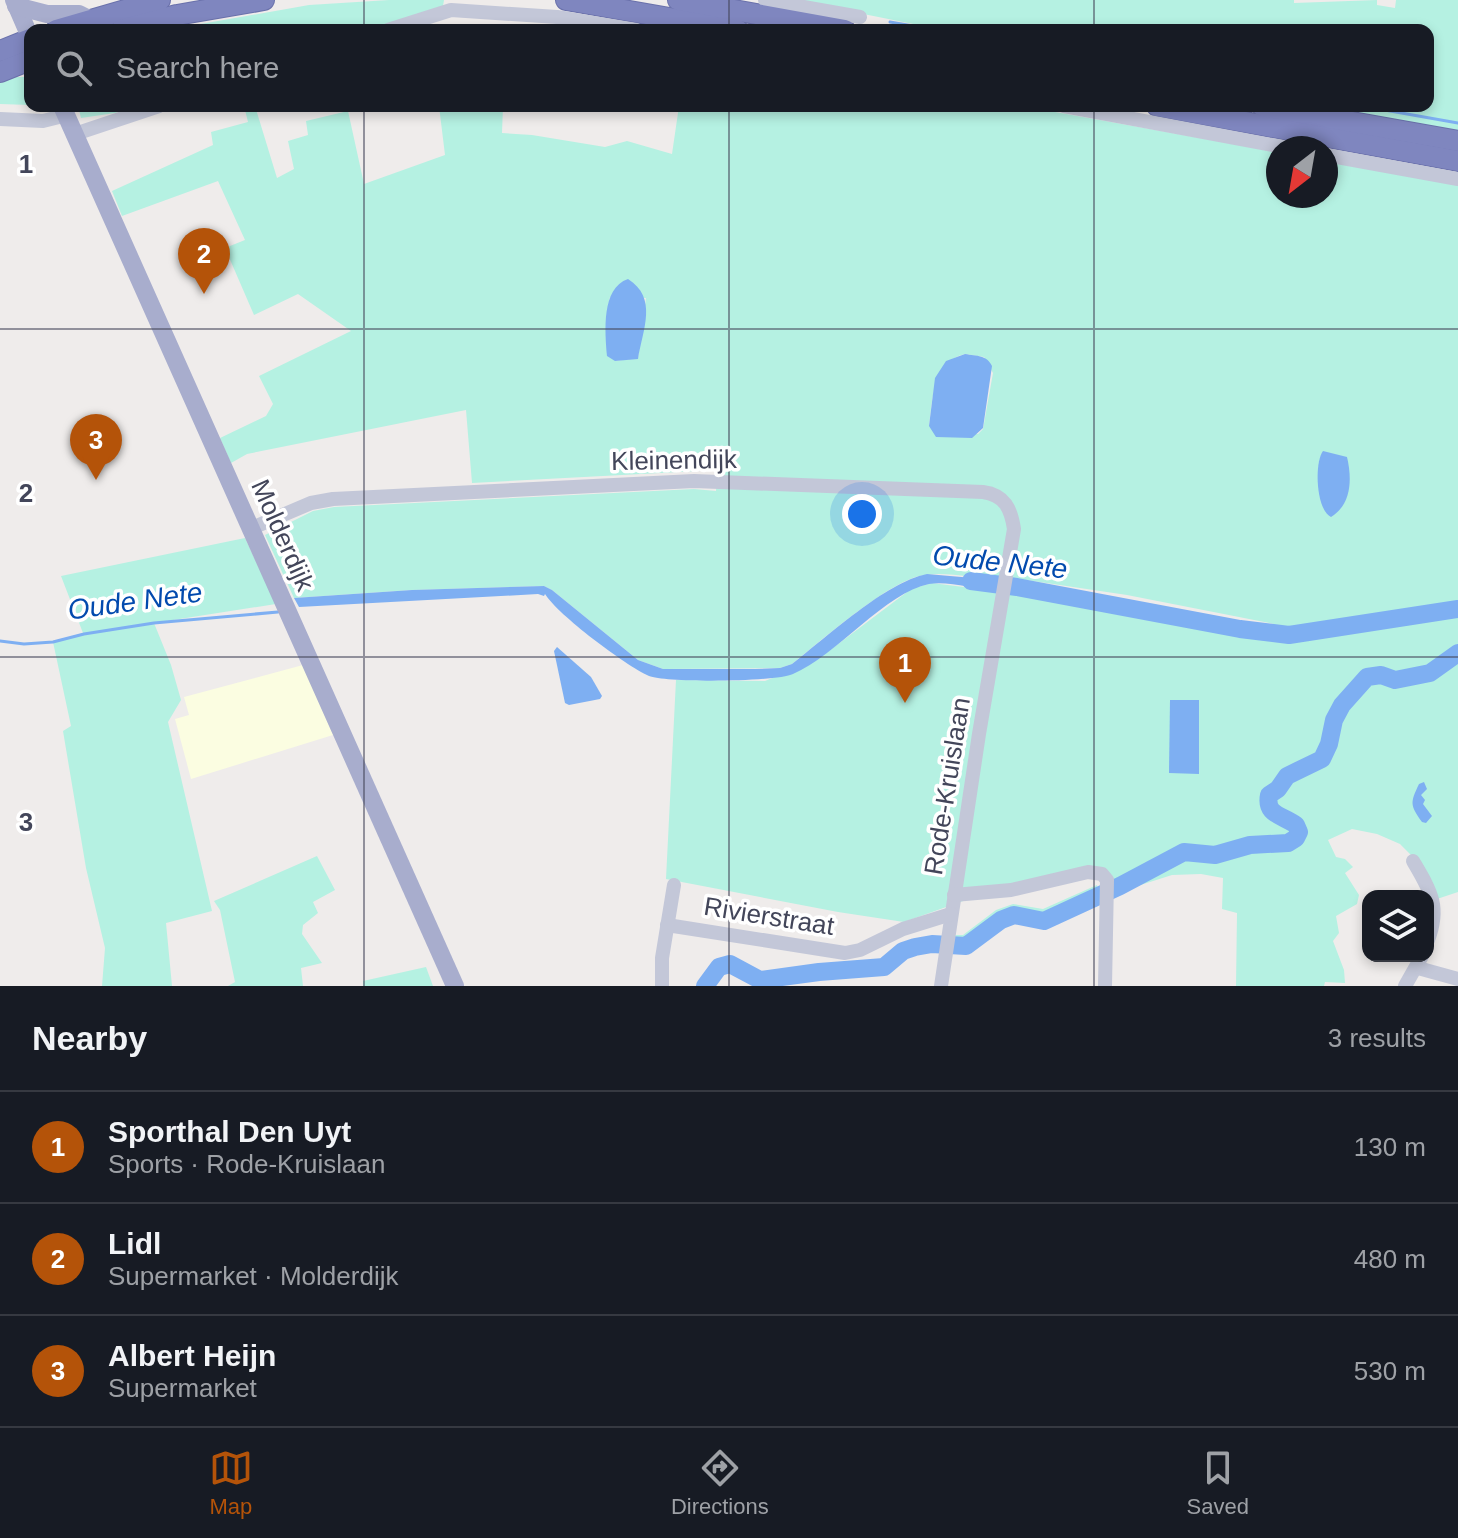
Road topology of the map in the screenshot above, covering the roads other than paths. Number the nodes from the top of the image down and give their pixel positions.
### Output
1 (160, 0) edge
2 (264, 0) edge
3 (566, 0) edge
4 (678, 0) edge
5 (765, 0) edge
6 (15, 3) edge
7 (89, 19) junction
8 (24, 24) edge
9 (74, 24) edge
10 (143, 24) edge
11 (407, 24) edge
12 (600, 24) edge
13 (704, 24) edge
14 (852, 24) edge
15 (24, 41) edge
16 (0, 51) edge
17 (24, 62) edge
18 (0, 72) edge
19 (62, 112) edge
20 (64, 112) edge
21 (141, 112) edge
22 (1096, 112) edge
23 (1190, 112) edge
24 (1296, 112) edge
25 (0, 119) edge
26 (75, 134) junction
27 (1458, 141) edge
28 (1266, 144) edge
29 (1338, 157) edge
30 (1458, 161) edge
31 (1458, 179) edge
32 (252, 528) junction
33 (1004, 587) joint
34 (1413, 861) dead end
35 (674, 885) dead end
36 (1429, 890) edge
37 (954, 895) junction
38 (951, 914) junction
39 (667, 925) junction
40 (1420, 962) edge
41 (1458, 979) edge
42 (455, 986) edge
43 (662, 986) edge
44 (941, 986) edge
45 (1105, 986) edge
46 (1405, 986) edge

1 - 7 highway
2 - 10 highway
3 - 13 highway
4 - 14 highway
5 - 14 street
6 - 7 main road
6 - 8 main road
7 - 9 highway
11 - 12 street
15 - 16 highway
17 - 18 highway
19 - 25 street
20 - 26 main road, Molderdijk
21 - 26 street
22 - 28 street
23 - 30 highway
24 - 27 highway
26 - 32 main road, Molderdijk
29 - 31 street
32 - 33 street, Kleinendijk
32 - 42 main road, Molderdijk
33 - 37 street, Rode-Kruislaan
34 - 36 street
35 - 39 street, Rivierstraat
37 - 38 street, Rode-Kruislaan
37 - 45 street
38 - 39 street, Rivierstraat
38 - 44 street, Rode-Kruislaan
39 - 43 street, Rivierstraat
40 - 41 street
40 - 46 street

